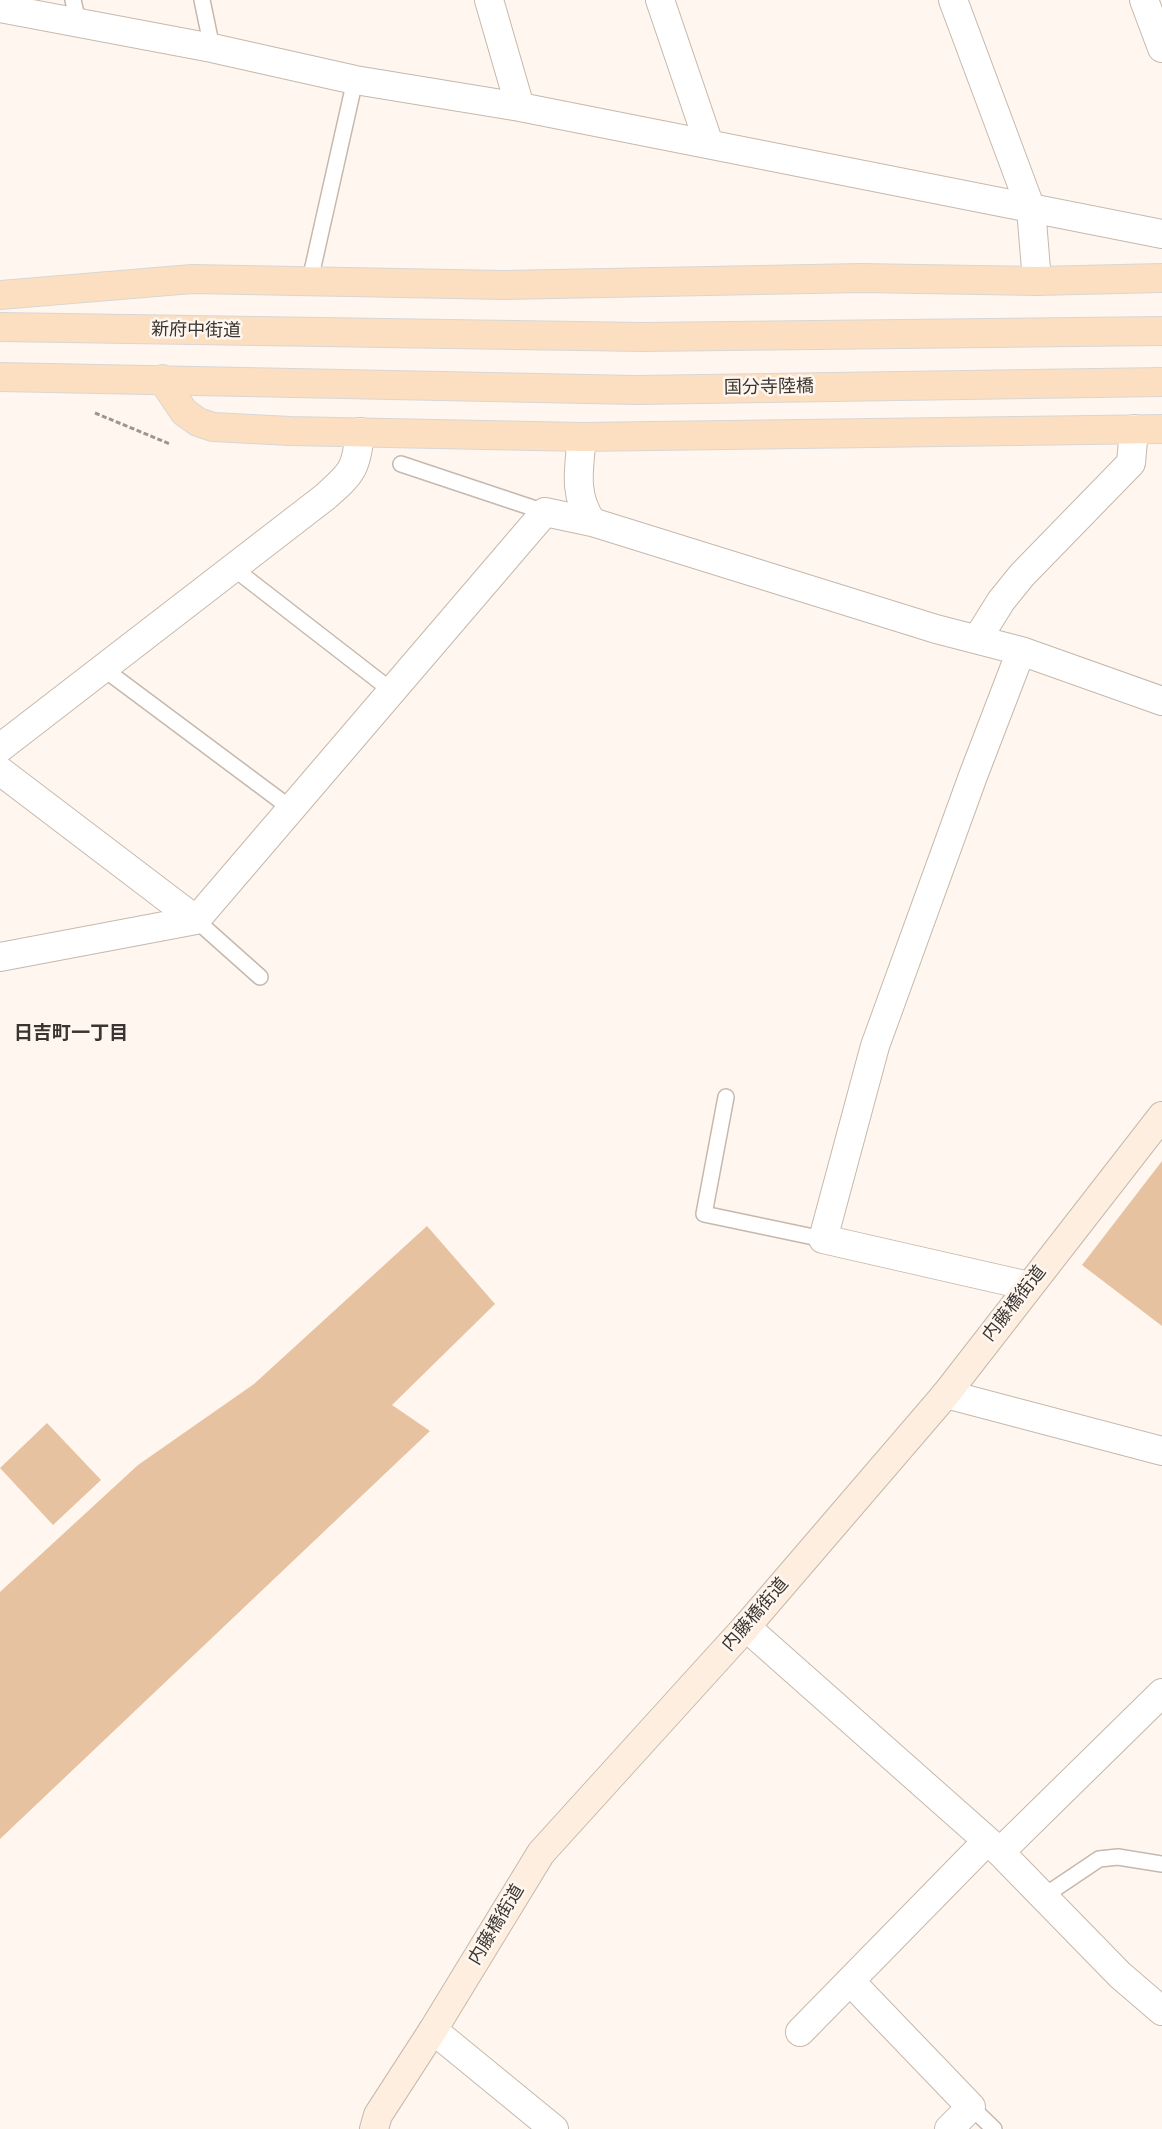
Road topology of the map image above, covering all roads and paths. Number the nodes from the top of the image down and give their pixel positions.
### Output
1 (202, 0) edge
2 (489, 0) edge
3 (660, 0) edge
4 (953, 0) edge
5 (1144, 0) edge
6 (0, 8) edge
7 (76, 11) edge
8 (212, 48) junction
9 (1162, 48) edge
10 (355, 80) junction
11 (520, 108) junction
12 (709, 144) junction
13 (1031, 209) junction
14 (1162, 234) edge
15 (1162, 278) edge
16 (310, 280) junction
17 (1037, 281) junction
18 (0, 295) edge
19 (0, 327) edge
20 (1162, 331) edge
21 (0, 377) edge
22 (162, 379) junction
23 (1162, 382) edge
24 (1134, 429) junction
25 (1162, 429) edge
26 (360, 432) junction
27 (582, 437) junction
28 (401, 464) dead end
29 (545, 512) junction
30 (592, 522) junction
31 (232, 567) junction
32 (978, 638) junction
33 (1021, 651) junction
34 (104, 669) junction
35 (392, 691) junction
36 (1162, 701) edge
37 (0, 748) edge
38 (0, 771) edge
39 (293, 810) junction
40 (196, 920) junction
41 (0, 957) edge
42 (260, 977) dead end
43 (726, 1097) dead end
44 (1162, 1116) edge
45 (823, 1239) junction
46 (1029, 1286) junction
47 (946, 1394) junction
48 (1162, 1451) edge
49 (746, 1627) junction
50 (1162, 1693) edge
51 (993, 1847) junction
52 (1162, 1864) edge
53 (1044, 1896) junction
54 (850, 1981) junction
55 (1162, 2011) edge
56 (433, 2030) junction
57 (800, 2032) dead end
58 (971, 2107) junction
59 (374, 2129) edge
60 (554, 2129) edge
61 (949, 2129) edge
62 (994, 2129) edge

1 - 8 lane
2 - 11 street
3 - 12 street
4 - 13 street
5 - 9 street
6 - 7 street
7 - 8 street
8 - 10 street
10 - 11 street
10 - 16 lane
11 - 12 street
12 - 13 street
13 - 14 street
13 - 17 street
15 - 17 main road
16 - 17 main road
16 - 18 main road
19 - 20 main road, 新府中街道
21 - 22 main road
22 - 23 main road, 国分寺陸橋
22 - 26 main road
24 - 25 main road
24 - 27 main road
24 - 32 street
26 - 27 main road
26 - 31 street
27 - 30 street
28 - 29 lane
29 - 30 street
29 - 35 street
30 - 32 street
31 - 34 street
31 - 35 lane
32 - 33 street
33 - 36 street
33 - 45 street
34 - 37 street
34 - 39 lane
35 - 39 street
38 - 40 street
39 - 40 street
40 - 41 street
40 - 42 lane
43 - 45 lane
44 - 46 street, 内藤橋街道
45 - 46 street
46 - 47 street, 内藤橋街道
47 - 48 street
47 - 49 street, 内藤橋街道
49 - 51 street
49 - 56 street, 内藤橋街道
50 - 51 street
51 - 53 street
51 - 54 street
52 - 53 lane
53 - 55 street
54 - 57 street
54 - 58 street
56 - 59 street, 内藤橋街道
56 - 60 street
58 - 61 street
58 - 62 lane

